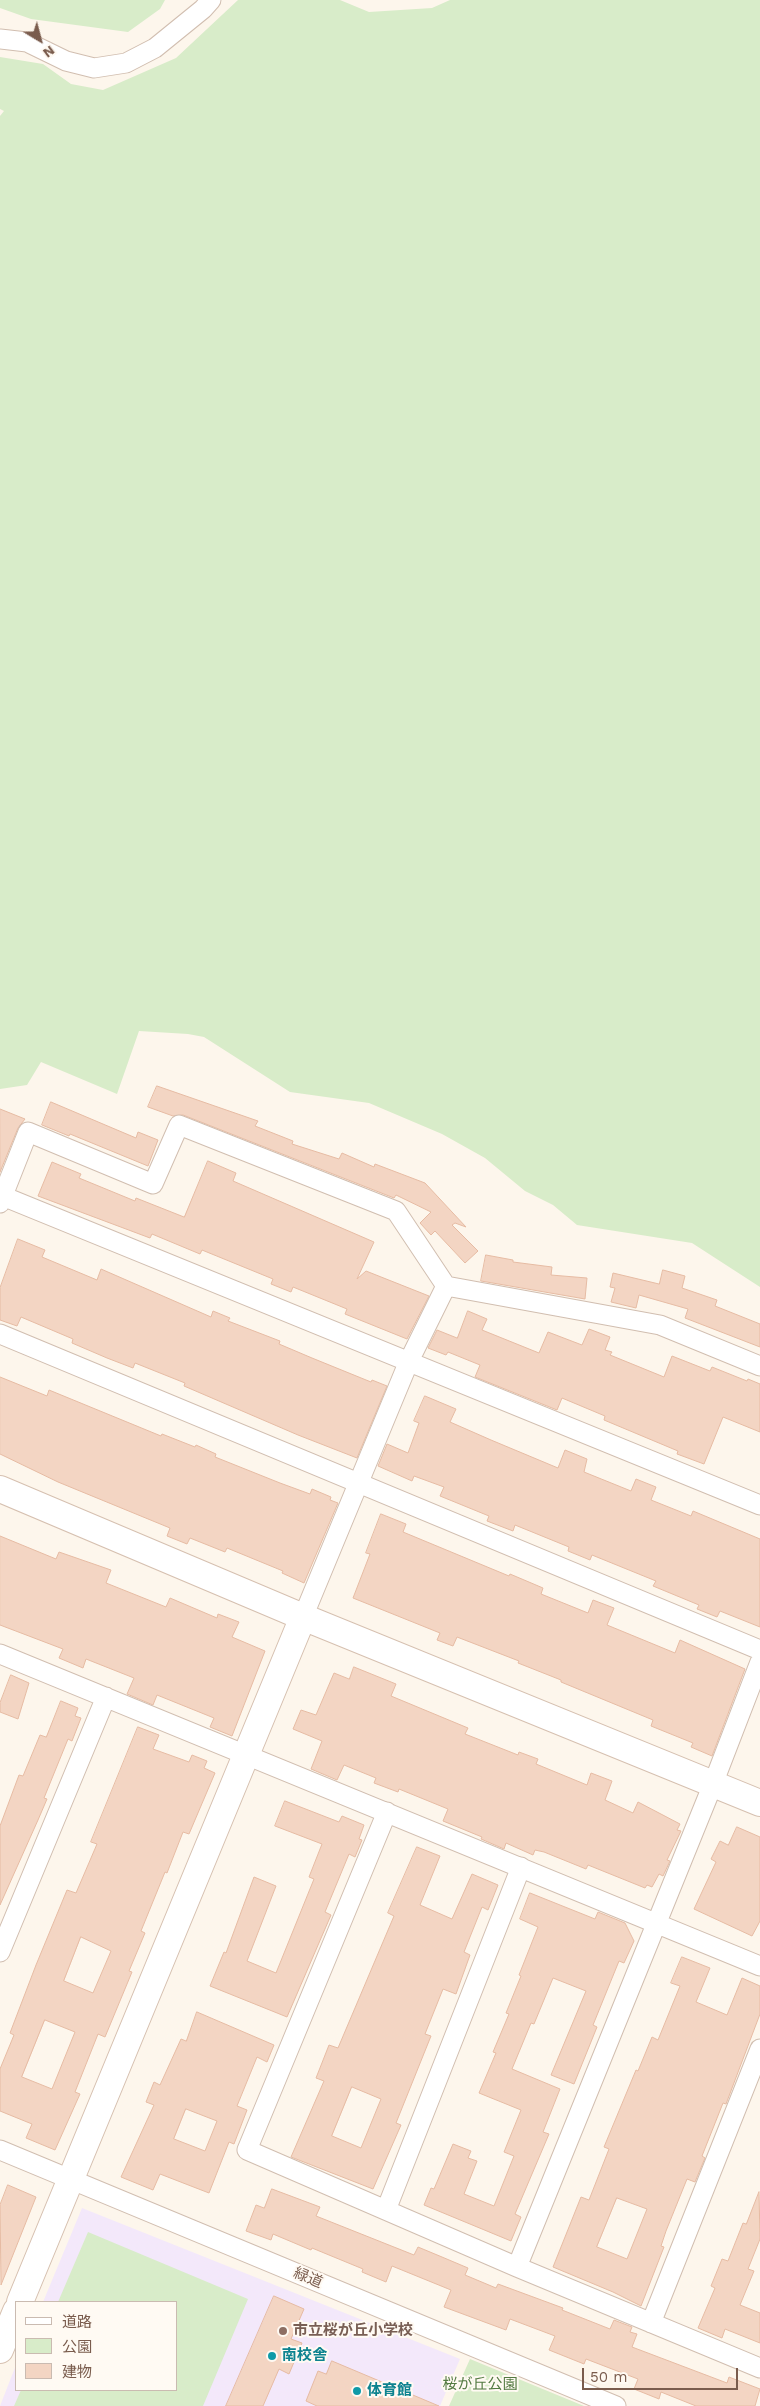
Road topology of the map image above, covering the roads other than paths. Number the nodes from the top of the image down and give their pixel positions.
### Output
1 (211, 0) edge
2 (0, 39) edge
3 (1, 1198) edge
4 (446, 1286) junction
5 (0, 1334) edge
6 (409, 1361) junction
7 (760, 1366) edge
8 (359, 1483) junction
9 (0, 1490) edge
10 (760, 1505) edge
11 (303, 1617) junction
12 (760, 1650) edge
13 (0, 1654) edge
14 (760, 1662) edge
15 (106, 1697) junction
16 (247, 1754) junction
17 (713, 1784) junction
18 (760, 1803) edge
19 (387, 1812) junction
20 (521, 1867) junction
21 (657, 1923) junction
22 (0, 1952) edge
23 (760, 1966) edge
24 (760, 2049) edge
25 (0, 2150) edge
26 (71, 2179) junction
27 (386, 2210) junction
28 (517, 2267) junction
29 (20, 2301) edge
30 (15, 2313) edge
31 (651, 2323) junction
32 (0, 2350) edge
33 (760, 2368) edge
34 (616, 2406) edge

1 - 2 street
3 - 4 street
3 - 6 street
4 - 6 street
4 - 7 street
5 - 8 street
6 - 8 street
6 - 10 street
8 - 11 street
8 - 12 street
9 - 11 street
11 - 16 street
11 - 17 street
13 - 15 street
14 - 17 street
15 - 16 street
15 - 22 street
16 - 19 street
16 - 26 street
17 - 18 street
17 - 21 street
19 - 20 street
19 - 27 street
20 - 21 street
20 - 27 street
21 - 23 street
21 - 28 street
24 - 31 street
25 - 26 street, 緑道
26 - 29 street
26 - 34 street, 緑道
27 - 28 street
28 - 31 street
30 - 32 street
31 - 33 street

